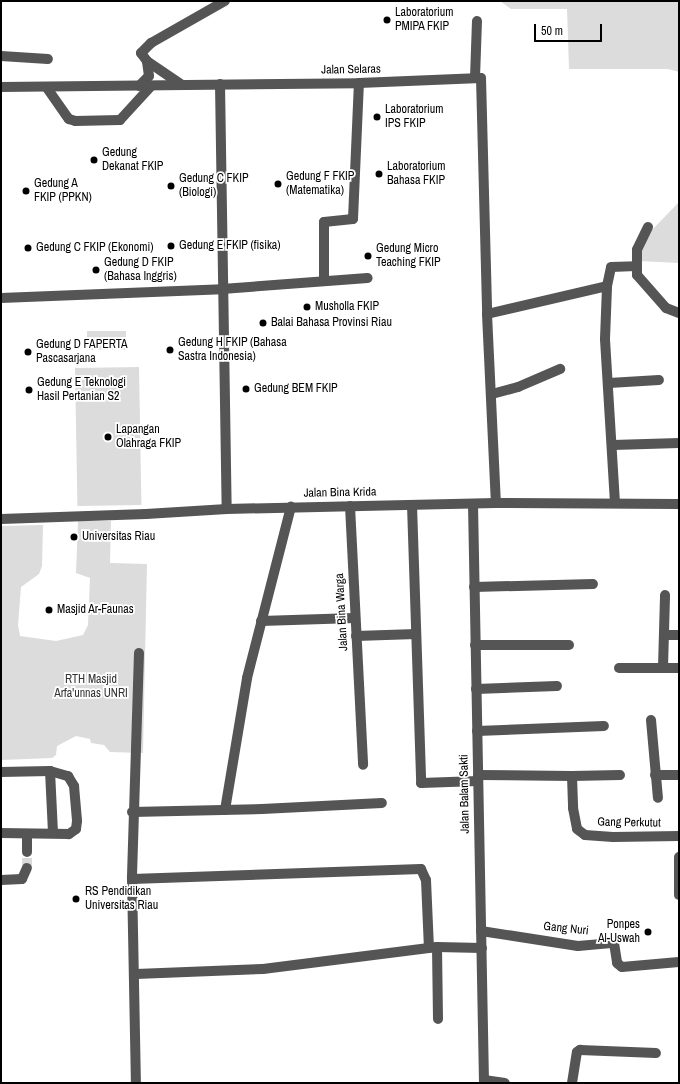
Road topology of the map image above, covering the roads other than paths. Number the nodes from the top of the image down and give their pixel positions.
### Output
1 (225, 1) edge
2 (477, 21) dead end
3 (1, 56) edge
4 (48, 59) dead end
5 (147, 60) junction
6 (478, 78) junction
7 (359, 83) junction
8 (220, 84) junction
9 (182, 85) junction
10 (139, 86) junction
11 (150, 86) junction
12 (1, 88) edge
13 (47, 88) junction
14 (648, 227) dead end
15 (636, 266) junction
16 (368, 278) dead end
17 (324, 280) junction
18 (607, 286) junction
19 (222, 289) junction
20 (1, 298) edge
21 (679, 313) edge
22 (487, 314) junction
23 (560, 369) dead end
24 (659, 380) dead end
25 (609, 383) junction
26 (492, 394) junction
27 (679, 443) edge
28 (613, 446) junction
29 (496, 503) junction
30 (473, 504) junction
31 (615, 504) junction
32 (679, 504) edge
33 (412, 505) junction
34 (350, 506) junction
35 (291, 507) junction
36 (227, 509) junction
37 (1, 519) edge
38 (592, 584) dead end
39 (474, 587) junction
40 (665, 595) dead end
41 (355, 618) junction
42 (261, 621) junction
43 (416, 634) junction
44 (666, 635) junction
45 (679, 635) edge
46 (356, 636) junction
47 (475, 645) junction
48 (569, 645) dead end
49 (140, 654) dead end
50 (619, 668) dead end
51 (663, 668) junction
52 (679, 668) edge
53 (557, 686) dead end
54 (476, 689) junction
55 (651, 720) dead end
56 (604, 726) dead end
57 (477, 731) junction
58 (363, 765) dead end
59 (50, 770) junction
60 (1, 772) edge
61 (620, 775) dead end
62 (655, 775) junction
63 (679, 775) edge
64 (572, 776) junction
65 (478, 778) junction
66 (658, 798) dead end
67 (382, 803) dead end
68 (225, 810) junction
69 (132, 812) junction
70 (1, 833) edge
71 (53, 833) junction
72 (27, 834) junction
73 (679, 836) edge
74 (27, 852) tunnel mouth
75 (679, 857) edge
76 (27, 868) dead end
77 (1, 880) edge
78 (132, 880) junction
79 (679, 895) edge
80 (481, 930) junction
81 (433, 948) junction
82 (482, 948) junction
83 (679, 962) edge
84 (136, 974) junction
85 (438, 1019) dead end
86 (656, 1053) dead end
87 (484, 1082) edge
88 (136, 1083) edge
89 (505, 1083) edge
90 (572, 1083) edge

1 - 5 street
2 - 6 street
3 - 4 street
5 - 9 street
5 - 10 street
6 - 7 street, Jalan Selaras
6 - 22 street
7 - 8 street, Jalan Selaras
7 - 17 street
8 - 9 street, Jalan Selaras
8 - 19 street
9 - 11 street, Jalan Selaras
10 - 11 street, Jalan Selaras
10 - 13 street, Jalan Selaras
11 - 13 street
12 - 13 street, Jalan Selaras
14 - 15 street
15 - 18 street
15 - 21 street
16 - 17 street
17 - 19 street
18 - 22 street
18 - 25 street
19 - 20 street
19 - 36 street
22 - 26 street
23 - 26 street
24 - 25 street
25 - 28 street
26 - 29 street
27 - 28 street
28 - 31 street
29 - 30 street, Jalan Bina Krida
29 - 31 street, Jalan Bina Krida
30 - 33 street, Jalan Bina Krida
30 - 39 street, Jalan Balam Sakti
31 - 32 street, Jalan Bina Krida
33 - 34 street, Jalan Bina Krida
33 - 43 street
34 - 35 street, Jalan Bina Krida
34 - 41 street, Jalan Bina Warga
35 - 36 street, Jalan Bina Krida
35 - 42 street
36 - 37 street, Jalan Bina Krida
38 - 39 street
39 - 47 street, Jalan Balam Sakti
40 - 44 street
41 - 42 street
41 - 46 street, Jalan Bina Warga
42 - 68 street
43 - 46 street
43 - 65 street
44 - 45 street
44 - 51 street
46 - 58 street, Jalan Bina Warga
47 - 48 street
47 - 54 street, Jalan Balam Sakti
49 - 69 street
50 - 51 street
51 - 52 street
53 - 54 street
54 - 57 street, Jalan Balam Sakti
55 - 62 street
56 - 57 street
57 - 65 street, Jalan Balam Sakti
59 - 60 street
59 - 71 street
59 - 71 street
61 - 64 street
62 - 63 street
62 - 66 street
64 - 65 street
64 - 73 street, Gang Perkutut
65 - 80 street, Jalan Balam Sakti
67 - 68 street
68 - 69 street
69 - 78 street
70 - 72 street
71 - 72 street
72 - 74 street
75 - 79 street
76 - 77 street
78 - 81 street
78 - 84 street
80 - 82 street, Jalan Balam Sakti
80 - 83 street, Gang Nuri
81 - 82 street
81 - 84 street
81 - 85 street
82 - 87 street, Jalan Balam Sakti
84 - 88 street
86 - 90 street
87 - 89 street

